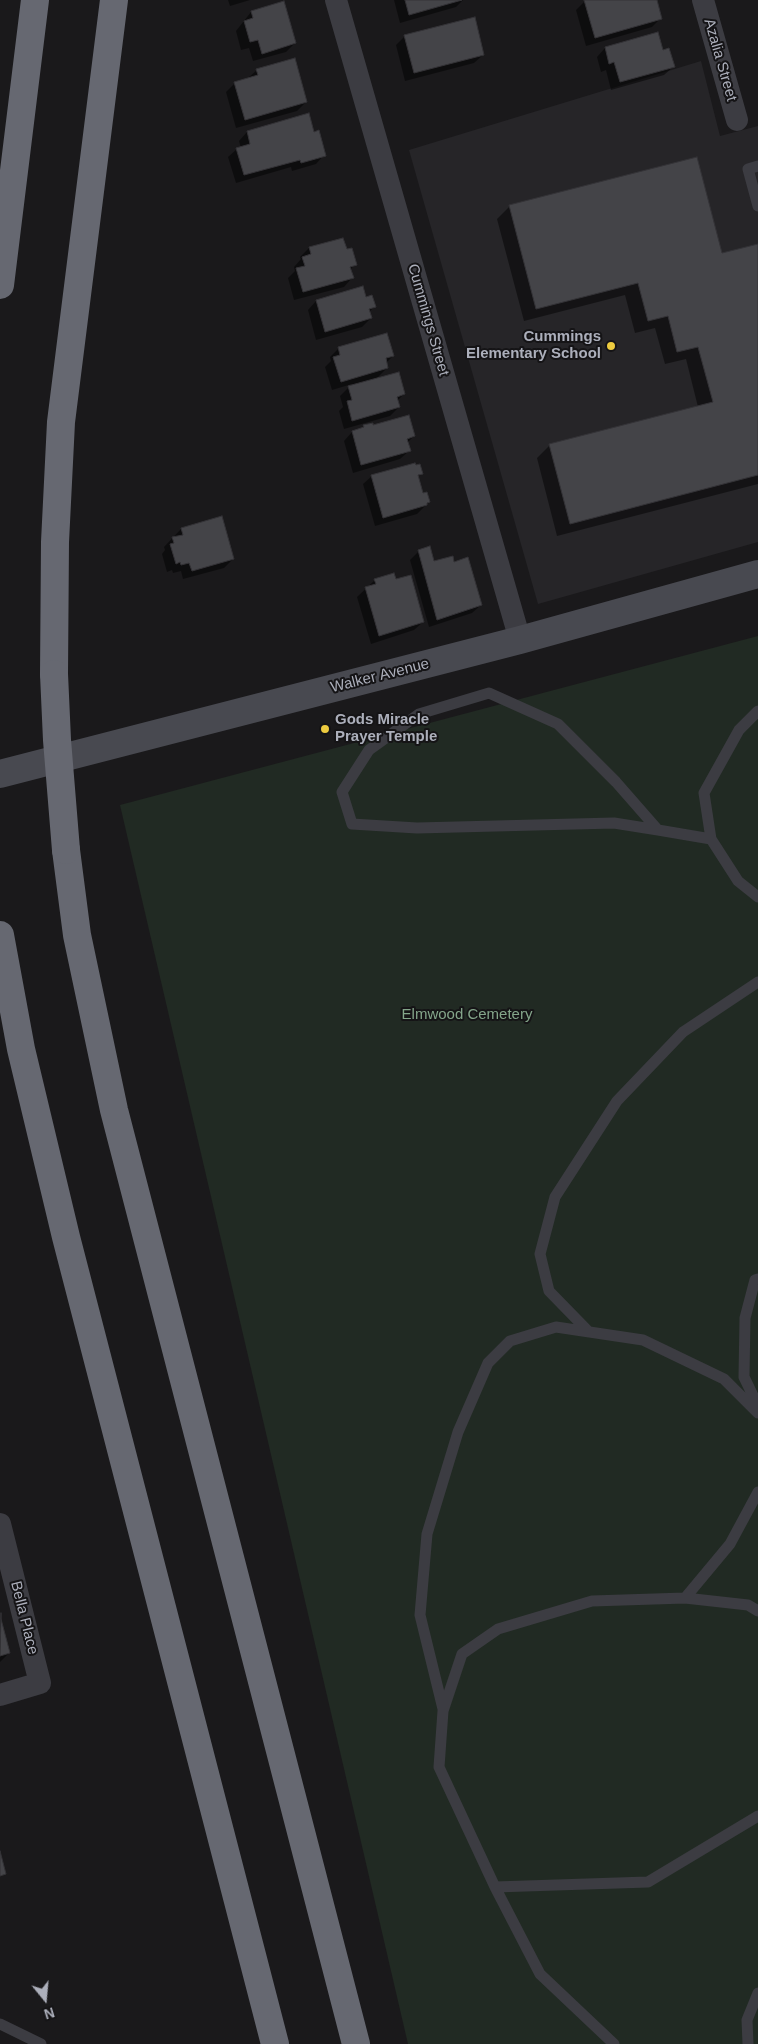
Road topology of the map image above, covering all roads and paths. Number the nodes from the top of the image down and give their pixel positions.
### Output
1 (35, 0) edge
2 (114, 0) edge
3 (336, 0) edge
4 (703, 0) edge
5 (737, 120) dead end
6 (758, 166) edge
7 (758, 206) edge
8 (0, 285) edge
9 (758, 574) edge
10 (520, 640) junction
11 (758, 711) edge
12 (0, 774) edge
13 (658, 830) junction
14 (711, 839) junction
15 (758, 897) edge
16 (0, 934) edge
17 (758, 982) edge
18 (758, 1279) edge
19 (588, 1332) junction
20 (758, 1406) edge
21 (758, 1413) edge
22 (758, 1492) edge
23 (0, 1524) edge
24 (685, 1598) junction
25 (758, 1611) edge
26 (0, 1695) edge
27 (443, 1711) junction
28 (758, 1816) edge
29 (495, 1887) junction
30 (758, 1993) edge
31 (0, 2024) edge
32 (41, 2044) edge
33 (275, 2044) edge
34 (356, 2044) edge
35 (614, 2044) edge
36 (748, 2044) edge

1 - 8 highway
2 - 34 highway, bridge
3 - 10 street, Cummings Street
4 - 5 street, Azalia Street
6 - 7 lane
9 - 10 street, Walker Avenue
10 - 12 street, Walker Avenue
11 - 14 lane
13 - 13 lane
13 - 14 lane
14 - 15 lane
16 - 33 highway
17 - 19 lane
18 - 20 lane
19 - 21 lane
19 - 27 lane
22 - 24 lane
23 - 26 street, Bella Place
24 - 25 lane
24 - 27 lane
27 - 29 lane
28 - 29 lane
29 - 35 lane
30 - 36 lane
31 - 32 lane

